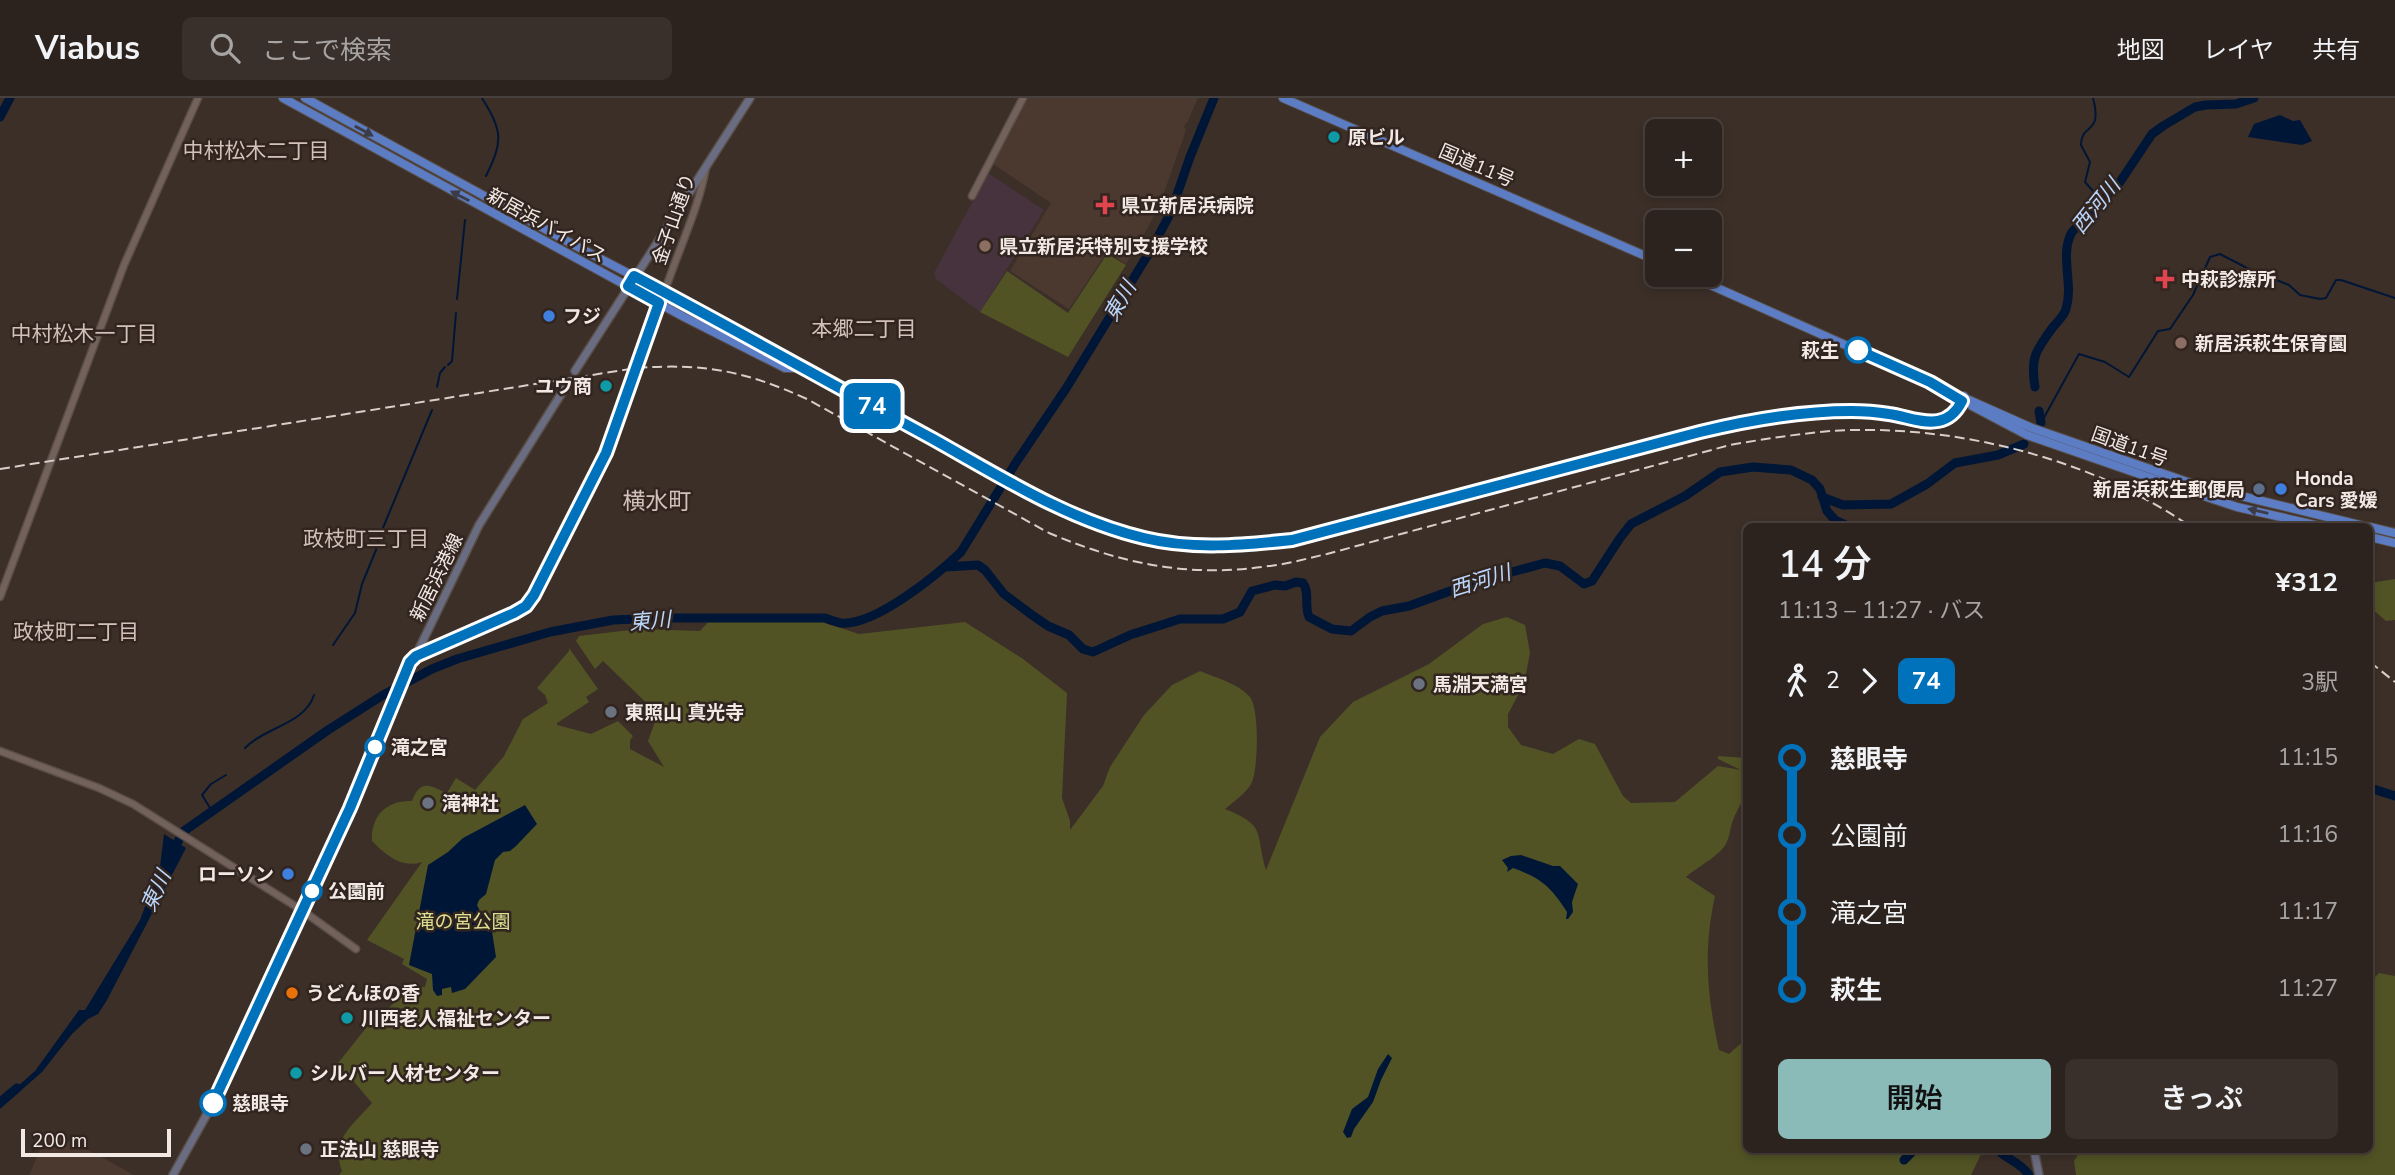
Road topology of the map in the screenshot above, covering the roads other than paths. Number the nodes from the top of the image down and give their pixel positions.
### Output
1 (198, 98) edge
2 (283, 98) edge
3 (305, 98) edge
4 (750, 98) edge
5 (1023, 98) edge
6 (1283, 98) edge
7 (707, 165) junction
8 (972, 196) dead end
9 (1645, 256) edge
10 (634, 276) junction
11 (668, 282) dead end
12 (628, 286) junction
13 (1715, 287) edge
14 (659, 303) junction
15 (801, 368) junction
16 (575, 371) dead end
17 (568, 383) dead end
18 (1963, 399) junction
19 (2307, 523) edge
20 (2354, 523) edge
21 (2373, 528) edge
22 (2395, 533) edge
23 (2373, 540) edge
24 (2395, 543) edge
25 (0, 597) edge
26 (416, 656) junction
27 (0, 751) edge
28 (303, 911) junction
29 (356, 948) dead end
30 (2035, 1153) edge
31 (173, 1175) edge
32 (2039, 1175) edge

1 - 25 street
12 -> 2 highway, 新居浜バイパス
3 -> 10 highway, 新居浜バイパス
4 - 7 main road
5 - 8 street
6 - 9 highway, 国道11号
7 - 10 main road
7 - 11 street, 金子山通り
10 - 12 main road
10 - 15 highway, 新居浜バイパス
12 - 14 highway, 新居浜バイパス
12 - 16 main road
13 - 18 highway, 国道11号
14 - 15 highway, 新居浜バイパス
14 - 26 street
15 - 18 highway, 新居浜バイパス
17 - 26 main road, 新居浜港線
19 -> 18 highway, 国道11号
18 - 20 highway, 国道11号
21 - 22 highway, 国道11号
23 - 24 highway
26 - 28 main road, 新居浜港線
27 - 28 street
28 - 29 street
28 - 31 main road, 新居浜港線
30 - 32 main road

